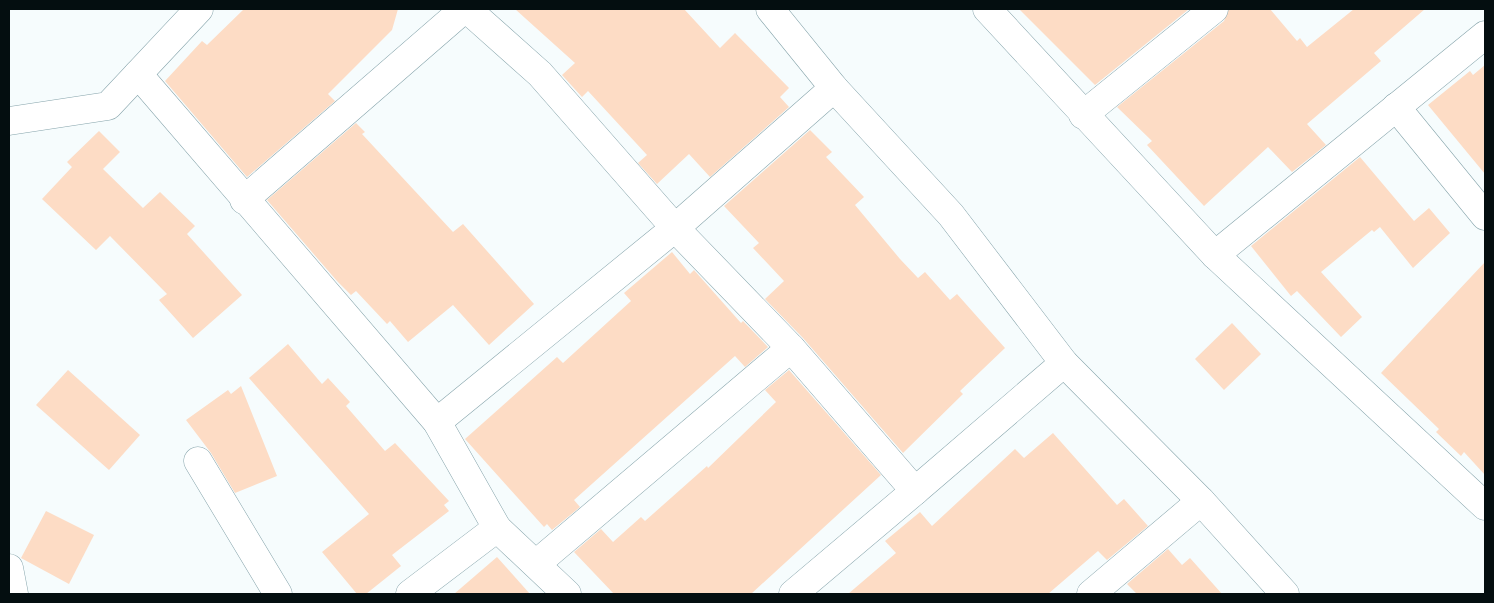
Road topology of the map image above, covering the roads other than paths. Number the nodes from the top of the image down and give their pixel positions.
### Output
1 (199, 9) edge
2 (466, 9) edge
3 (770, 9) edge
4 (987, 9) edge
5 (1214, 9) edge
6 (1485, 35) edge
7 (138, 74) junction
8 (834, 88) junction
9 (1396, 107) junction
10 (1083, 115) junction
11 (9, 121) edge
12 (244, 200) junction
13 (1485, 216) edge
14 (675, 228) junction
15 (1215, 255) junction
16 (791, 348) junction
17 (1064, 363) junction
18 (437, 422) junction
19 (198, 461) dead end
20 (916, 491) junction
21 (1201, 501) junction
22 (1485, 506) edge
23 (497, 528) junction
24 (536, 564) junction
25 (9, 568) edge
26 (413, 593) edge
27 (14, 594) edge
28 (278, 594) edge
29 (567, 594) edge
30 (793, 594) edge
31 (1092, 594) edge
32 (1285, 594) edge

1 - 7 street
2 - 12 street
2 - 14 street
3 - 8 street
4 - 10 street
5 - 10 street
6 - 9 street
7 - 11 street
7 - 12 street
8 - 14 street
8 - 17 street
9 - 13 street
9 - 15 street
10 - 15 street
12 - 18 street
14 - 16 street
14 - 18 street
15 - 22 street
16 - 20 street
16 - 24 street
17 - 20 street
17 - 21 street
18 - 23 street
19 - 28 street
20 - 30 street
21 - 31 street
21 - 32 street
23 - 24 street
23 - 26 street
24 - 29 street
25 - 27 street

